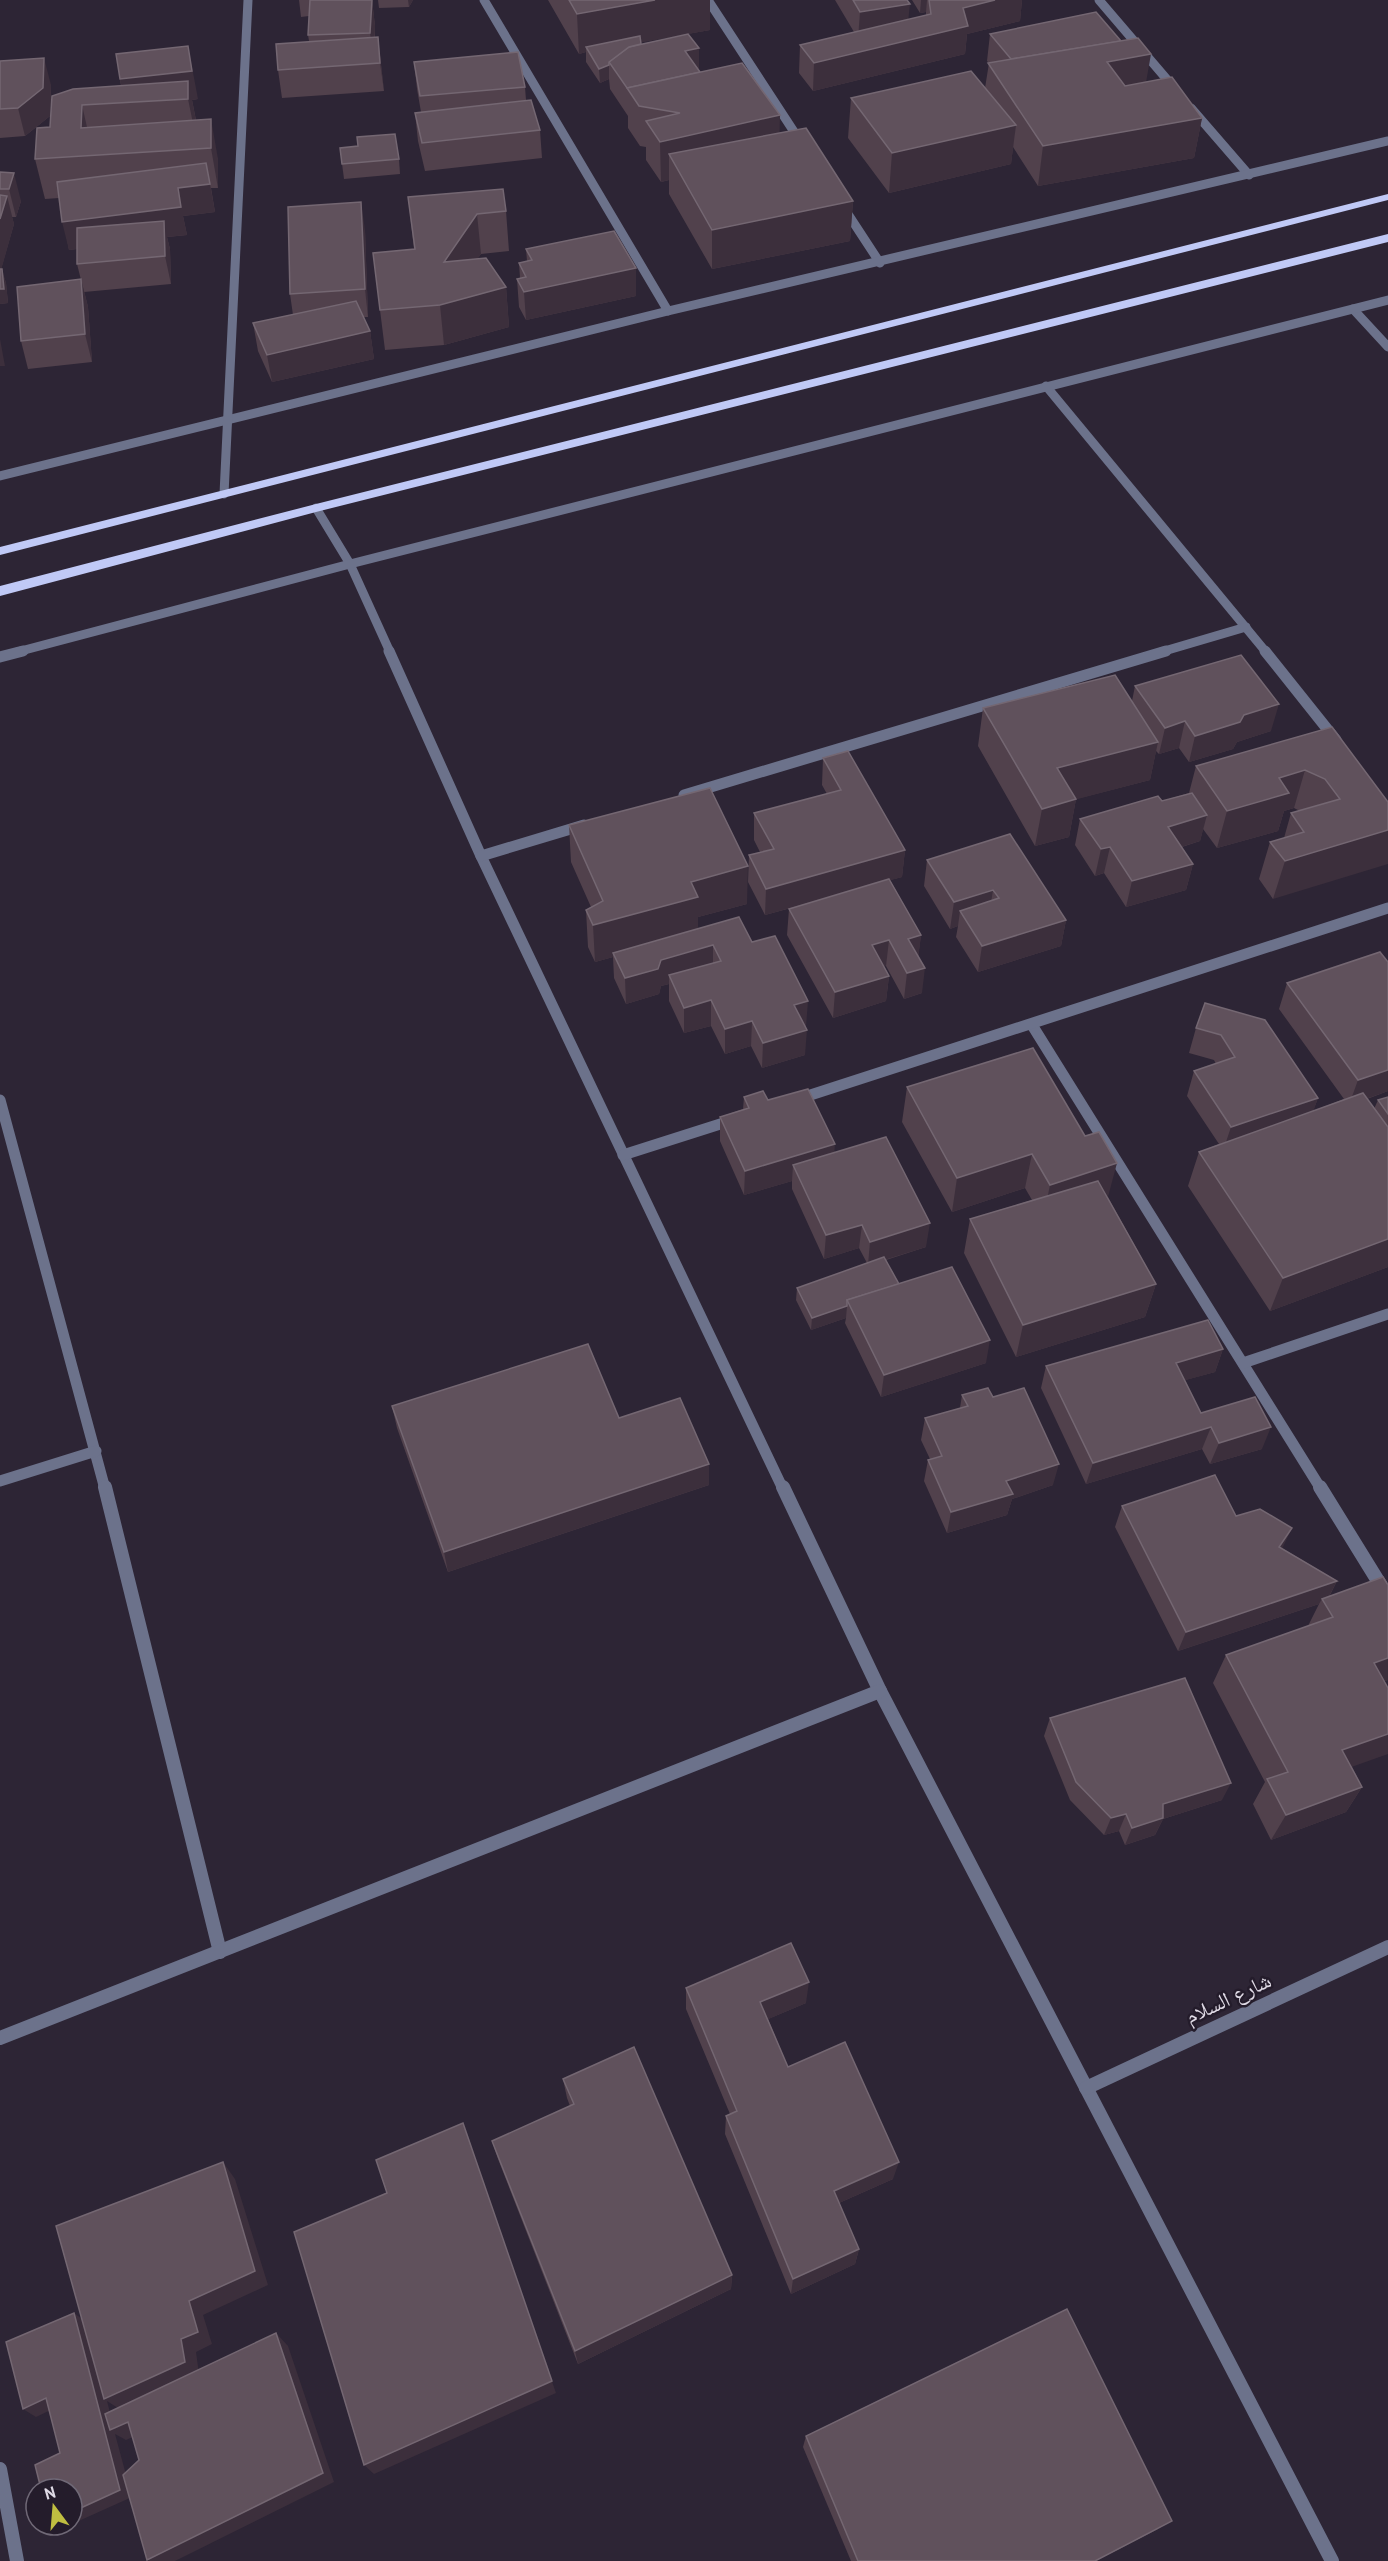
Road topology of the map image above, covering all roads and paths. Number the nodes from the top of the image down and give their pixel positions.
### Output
1 (248, 0) edge
2 (484, 0) edge
3 (708, 0) edge
4 (1099, 0) edge
5 (1388, 141) edge
6 (810, 156) edge
7 (1249, 175) junction
8 (1388, 198) edge
9 (842, 204) edge
10 (1388, 238) edge
11 (879, 263) junction
12 (1388, 300) edge
13 (1353, 309) junction
14 (668, 311) junction
15 (1388, 347) edge
16 (1046, 386) junction
17 (229, 419) junction
18 (0, 476) edge
19 (224, 494) junction
20 (316, 508) junction
21 (0, 551) edge
22 (350, 564) junction
23 (0, 591) edge
24 (1246, 627) junction
25 (0, 657) edge
26 (1343, 749) edge
27 (675, 798) edge
28 (595, 822) edge
29 (481, 856) junction
30 (1388, 908) edge
31 (1032, 1024) junction
32 (0, 1100) edge
33 (782, 1104) edge
34 (748, 1115) edge
35 (623, 1155) junction
36 (1388, 1314) edge
37 (1243, 1364) junction
38 (96, 1451) junction
39 (0, 1481) edge
40 (1388, 1597) edge
41 (880, 1691) junction
42 (1388, 1947) edge
43 (220, 1952) junction
44 (0, 2038) edge
45 (1086, 2088) junction
46 (0, 2469) edge
47 (17, 2561) edge
48 (1332, 2561) edge

1 - 17 street
2 - 14 street
3 - 6 street
4 - 7 street
5 - 7 street
7 - 11 street
8 - 19 highway
9 - 11 street
10 - 20 highway
11 - 14 street
12 - 13 street
13 - 15 street
13 - 16 street
14 - 17 street
16 - 22 street
16 - 24 street
17 - 18 street
17 - 19 street
19 - 21 highway
20 - 22 street
20 - 23 highway
22 - 25 street
22 - 29 street
24 - 26 street
24 - 27 street
28 - 29 street
29 - 35 street
30 - 31 street
31 - 33 street
31 - 37 street
32 - 38 street
34 - 35 street
35 - 41 street
36 - 37 street
37 - 40 street
38 - 39 street
38 - 43 street
41 - 43 street
41 - 45 street
42 - 45 street, شارع السلام
43 - 44 street
45 - 48 street
46 - 47 street

